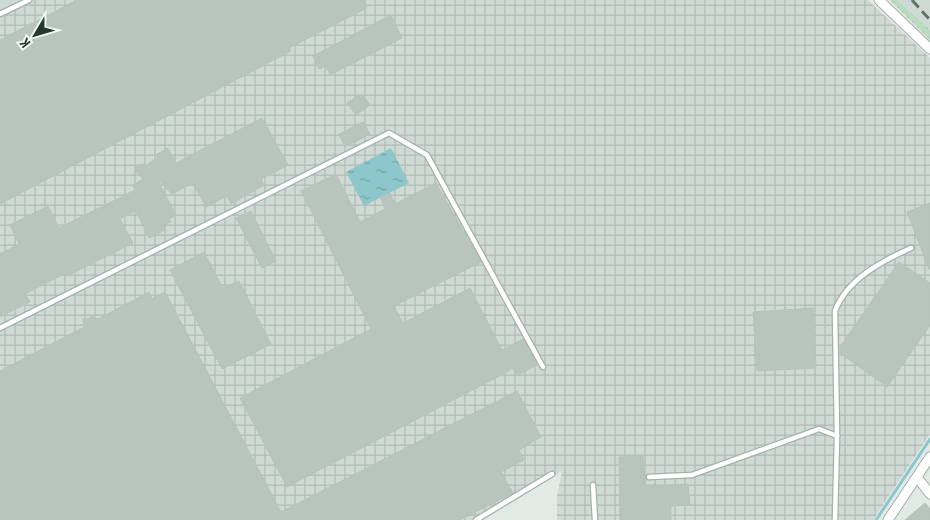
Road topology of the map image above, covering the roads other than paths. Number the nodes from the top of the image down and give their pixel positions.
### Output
1 (29, 0) edge
2 (879, 0) edge
3 (0, 14) edge
4 (930, 49) edge
5 (911, 248) dead end
6 (0, 328) edge
7 (544, 367) dead end
8 (837, 436) junction
9 (930, 457) edge
10 (552, 474) dead end
11 (917, 477) junction
12 (649, 478) dead end
13 (593, 485) dead end
14 (930, 494) edge
15 (476, 520) edge
16 (595, 520) edge
17 (835, 520) edge
18 (888, 520) edge

1 - 3 lane
2 - 4 street
5 - 8 lane
6 - 7 lane
8 - 12 lane
8 - 17 lane
9 - 11 street
10 - 15 lane
11 - 14 street
11 - 18 street
13 - 16 lane

